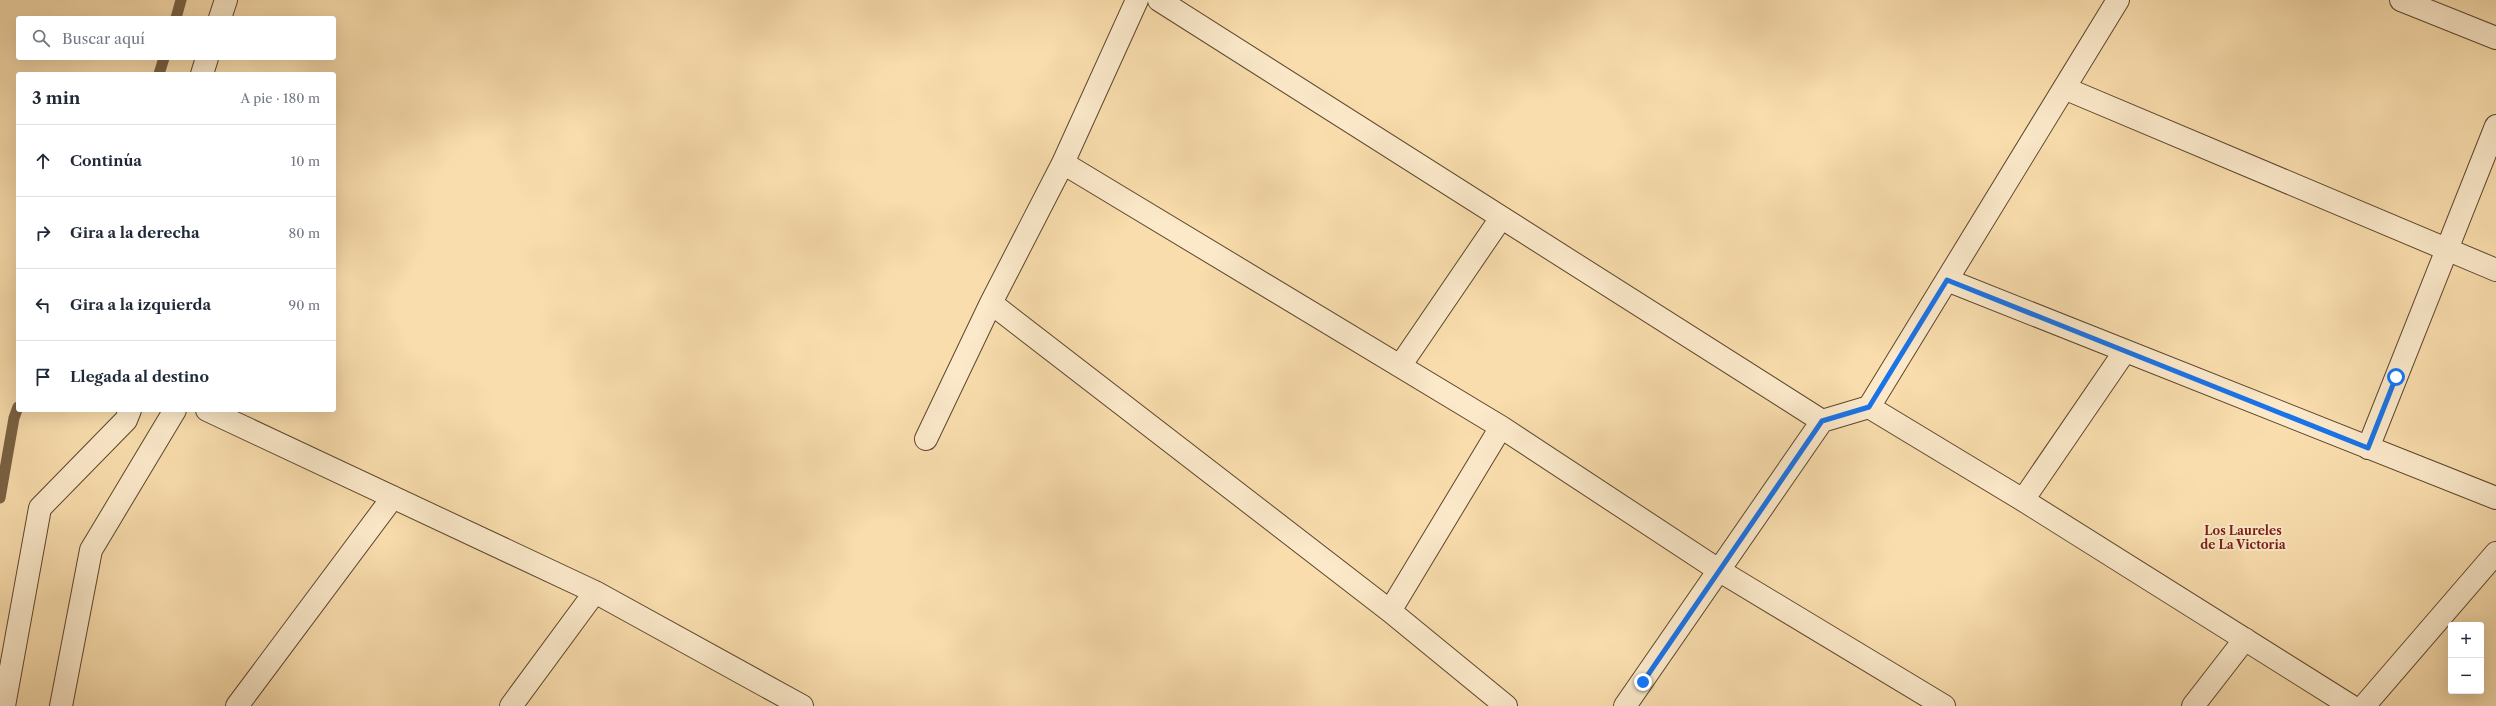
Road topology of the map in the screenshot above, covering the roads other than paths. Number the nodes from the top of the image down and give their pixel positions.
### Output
1 (226, 0) edge
2 (1137, 0) edge
3 (1159, 0) edge
4 (2118, 0) edge
5 (2401, 0) edge
6 (221, 16) edge
7 (2496, 38) edge
8 (206, 60) edge
9 (203, 72) edge
10 (2064, 88) junction
11 (2496, 126) edge
12 (1063, 163) junction
13 (1500, 218) junction
14 (2446, 250) junction
15 (2496, 270) edge
16 (1947, 280) junction
17 (991, 303) junction
18 (2125, 351) junction
19 (1400, 366) junction
20 (1869, 407) junction
21 (129, 412) edge
22 (174, 412) edge
23 (211, 412) edge
24 (1822, 421) junction
25 (1501, 428) junction
26 (926, 439) dead end
27 (2368, 448) junction
28 (393, 497) junction
29 (2496, 498) edge
30 (2023, 500) junction
31 (2496, 553) edge
32 (1720, 571) junction
33 (596, 592) junction
34 (1390, 611) junction
35 (2245, 639) junction
36 (4, 706) edge
37 (62, 706) edge
38 (237, 706) edge
39 (511, 706) edge
40 (802, 706) edge
41 (1506, 706) edge
42 (1625, 706) edge
43 (1944, 706) edge
44 (2192, 706) edge
45 (2351, 706) edge
46 (2364, 706) edge

1 - 6 street
2 - 12 street
3 - 13 street
4 - 10 street
5 - 7 street
8 - 9 street
10 - 14 street
10 - 16 street
11 - 14 street
12 - 17 street
12 - 19 street
13 - 19 street
13 - 24 street
14 - 15 street
14 - 27 street
16 - 18 street
16 - 20 street
17 - 26 street
17 - 34 street
18 - 27 street
18 - 30 street
19 - 25 street
20 - 24 street
20 - 30 street
21 - 36 street
22 - 37 street
23 - 28 street
24 - 32 street
25 - 32 street
25 - 34 street
27 - 29 street
28 - 33 street
28 - 38 street
30 - 35 street
31 - 46 street
32 - 42 street
32 - 43 street
33 - 39 street
33 - 40 street
34 - 41 street
35 - 44 street
35 - 45 street

